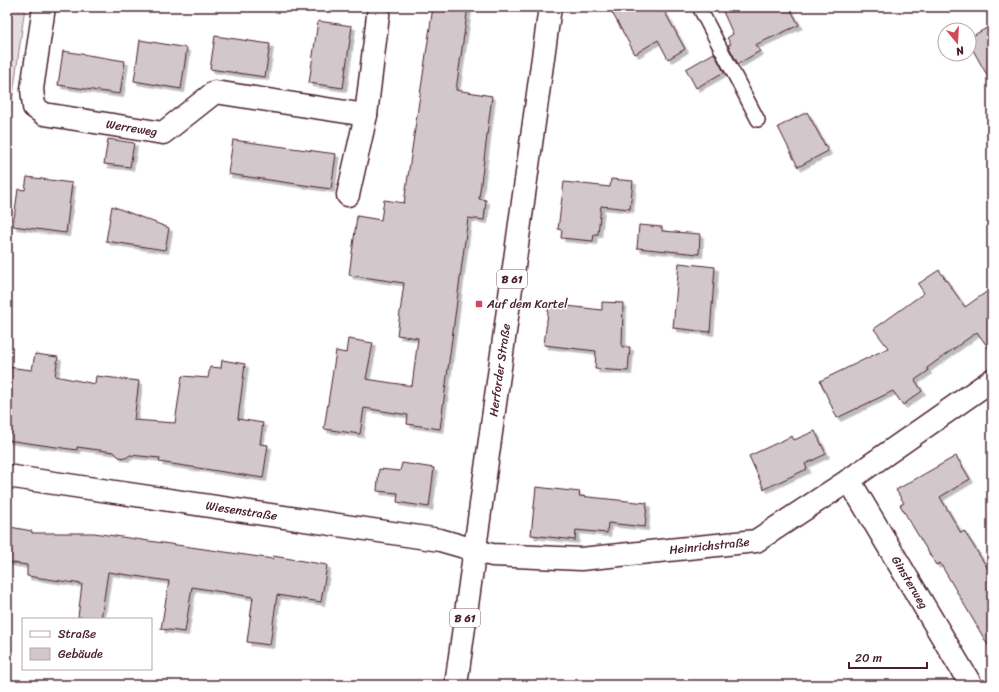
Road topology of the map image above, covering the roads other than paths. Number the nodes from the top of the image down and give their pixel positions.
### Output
1 (44, 7) edge
2 (379, 7) edge
3 (550, 7) edge
4 (698, 7) edge
5 (366, 115) junction
6 (758, 120) dead end
7 (348, 195) dead end
8 (992, 380) edge
9 (7, 476) edge
10 (849, 480) junction
11 (474, 551) junction
12 (456, 685) edge
13 (972, 685) edge

1 - 5 street, Werreweg
2 - 5 street
3 - 11 street, Herforder Straße / B 61
4 - 6 lane
5 - 7 street
8 - 10 street, Heinrichstraße
9 - 11 street, Wiesenstraße
10 - 11 street, Heinrichstraße
10 - 13 street, Ginsterweg
11 - 12 street, Herforder Straße / B 61

